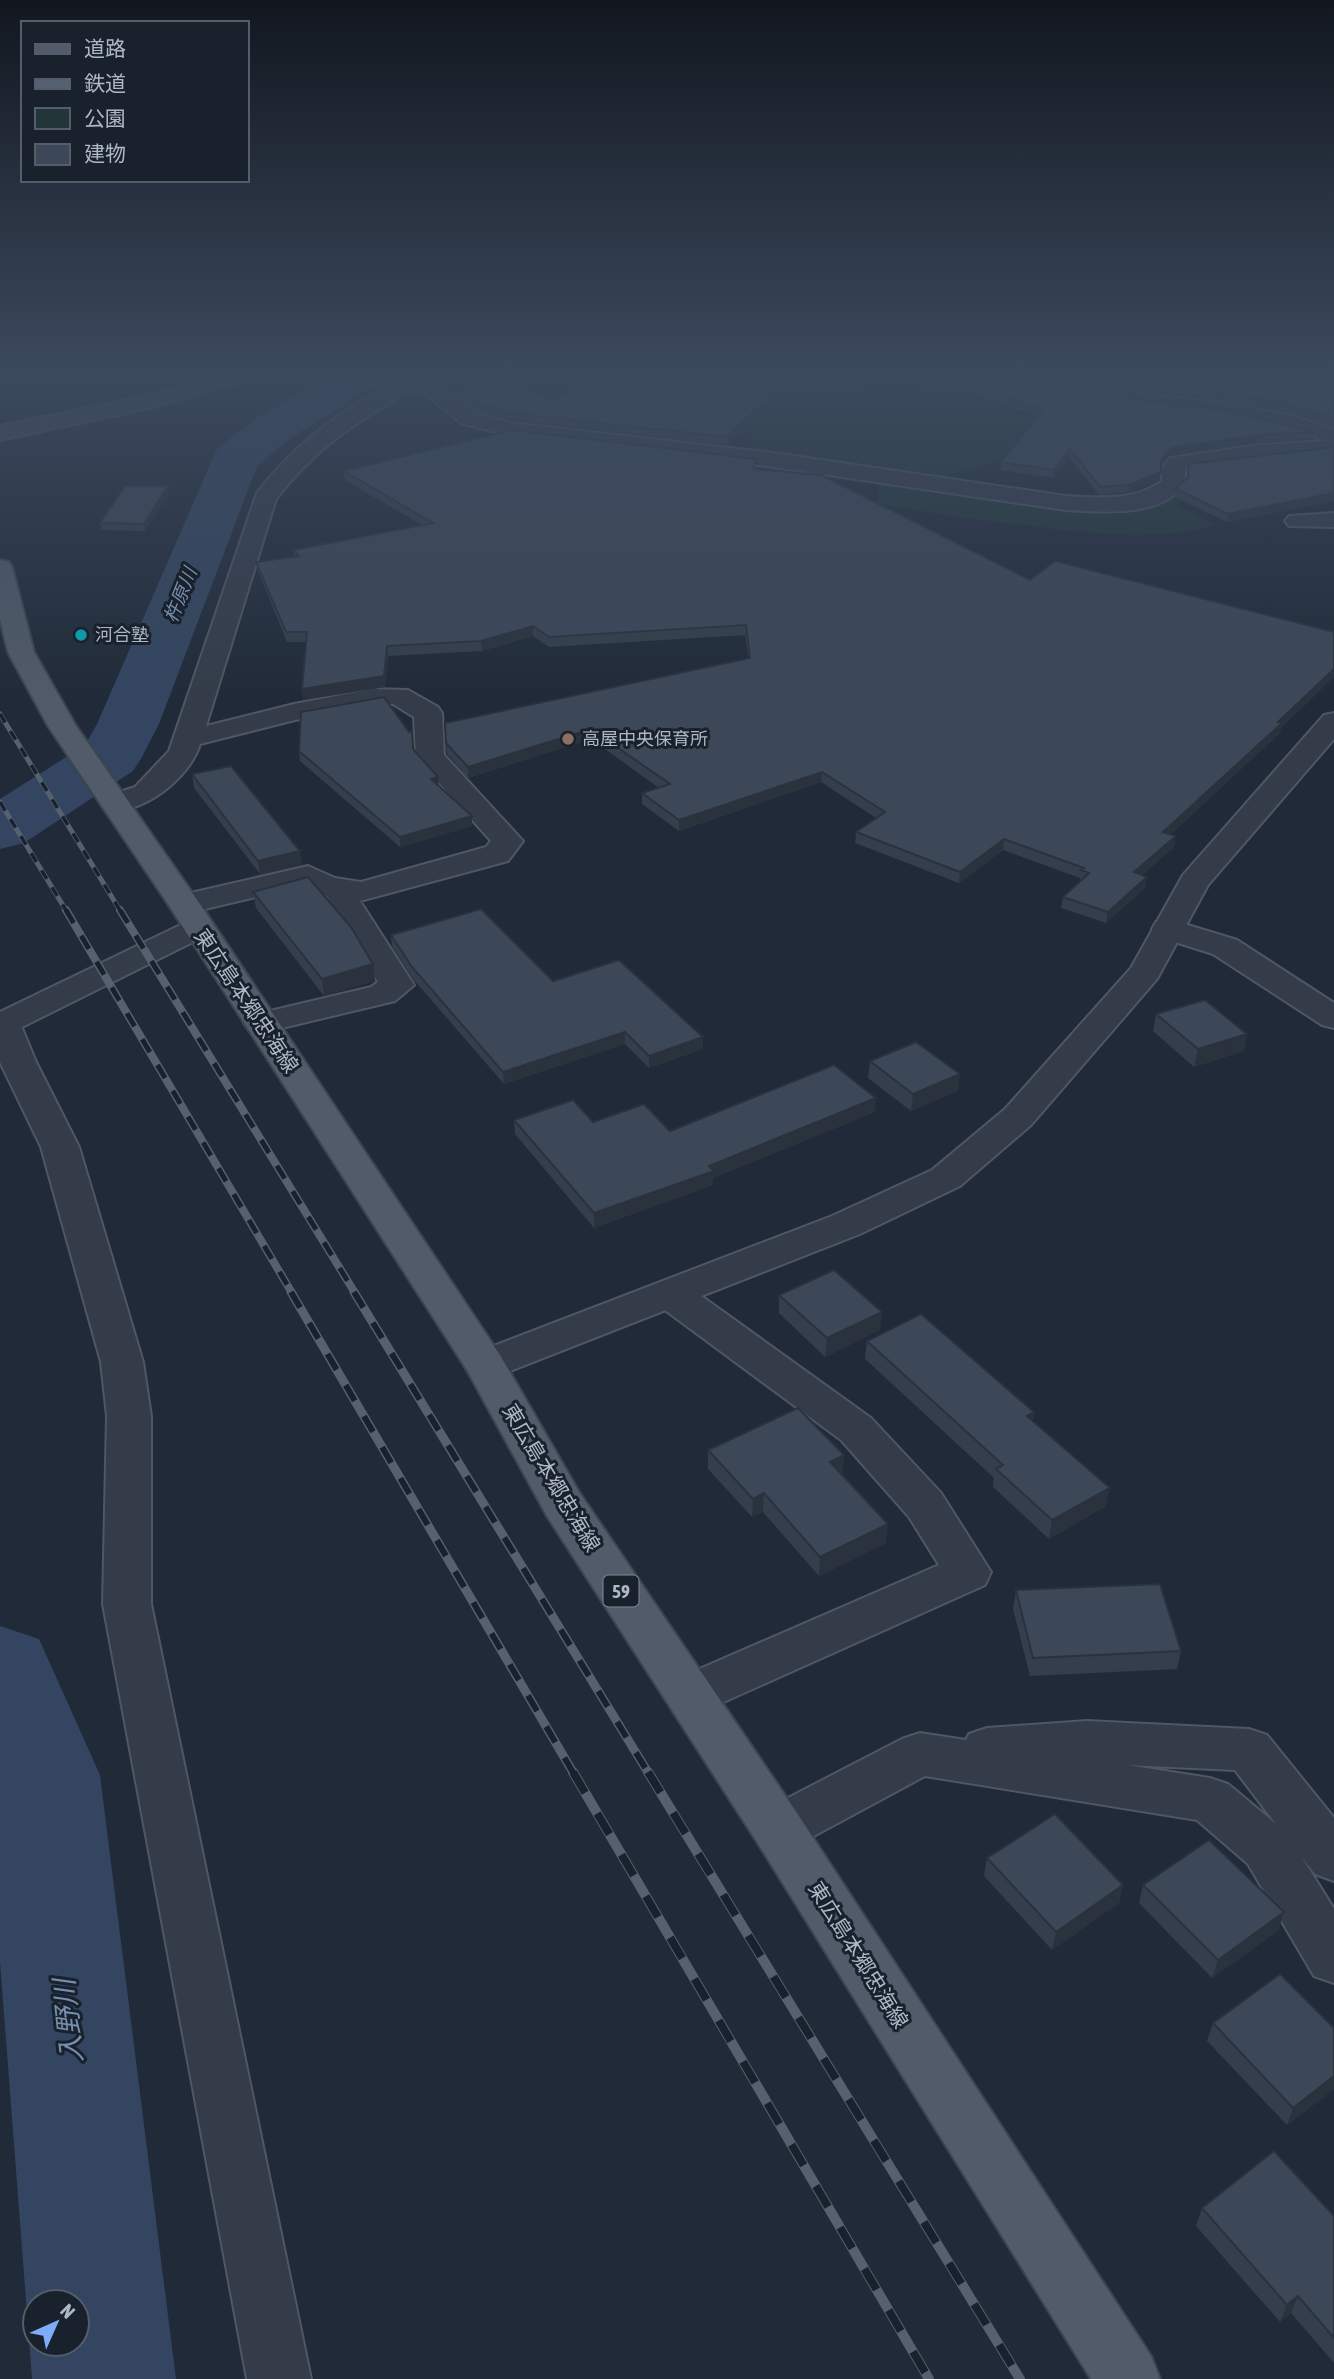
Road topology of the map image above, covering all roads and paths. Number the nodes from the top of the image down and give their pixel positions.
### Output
1 (279, 480) edge
2 (910, 480) edge
3 (1174, 480) edge
4 (1297, 520) dead end
5 (1334, 520) edge
6 (0, 567) edge
7 (1334, 721) edge
8 (188, 739) junction
9 (115, 803) junction
10 (344, 889) junction
11 (190, 916) junction
12 (1168, 929) junction
13 (1334, 1018) edge
14 (261, 1023) junction
15 (3, 1024) edge
16 (672, 1295) junction
17 (485, 1365) junction
18 (690, 1695) junction
19 (1084, 1761) junction
20 (778, 1829) junction
21 (1334, 1858) edge
22 (1334, 1958) edge
23 (279, 2379) edge
24 (1128, 2379) edge

1 - 8 street
2 - 3 street
4 - 5 street
6 - 9 main road, 東広島本郷忠海線 / 59
7 - 12 street
8 - 9 street
8 - 10 street
9 - 11 main road, 東広島本郷忠海線 / 59
10 - 11 street
10 - 14 street
11 - 14 main road, 東広島本郷忠海線 / 59
11 - 15 street
12 - 13 street
12 - 16 street
14 - 17 main road, 東広島本郷忠海線 / 59
15 - 23 street
16 - 17 street
16 - 18 street
17 - 18 main road, 東広島本郷忠海線 / 59
18 - 20 main road, 東広島本郷忠海線 / 59
19 - 20 street
19 - 21 street
19 - 22 street
20 - 24 main road, 東広島本郷忠海線 / 59

